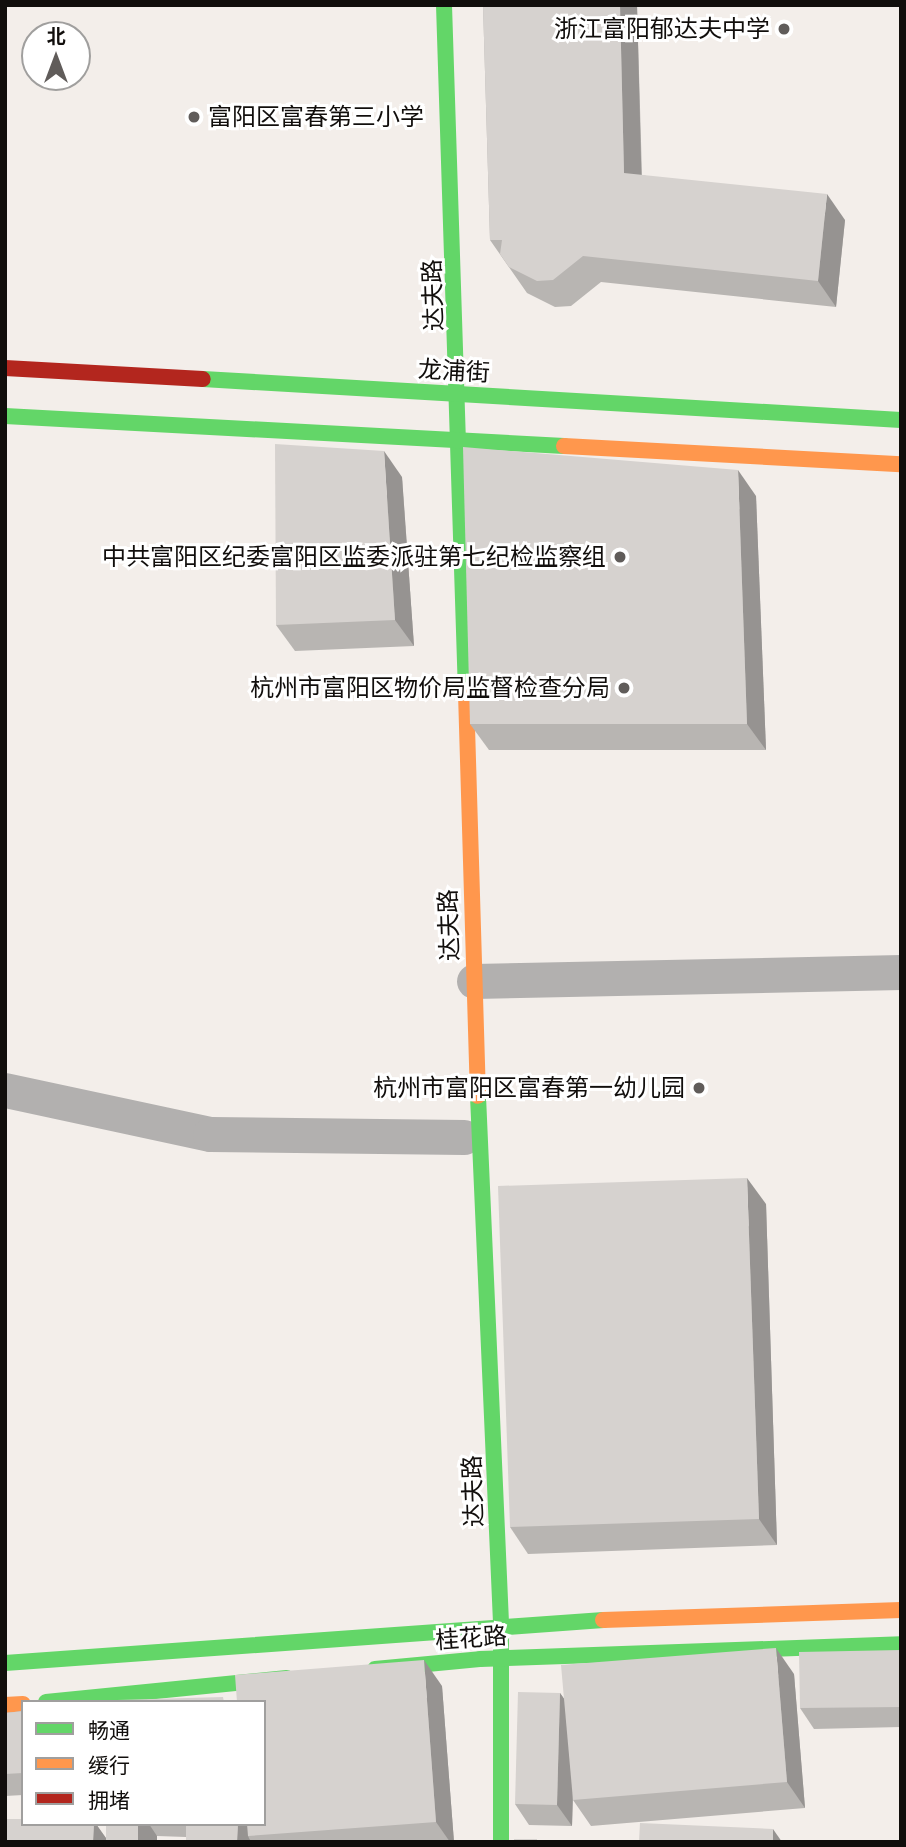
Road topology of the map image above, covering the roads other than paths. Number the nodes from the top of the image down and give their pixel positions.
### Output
1 (444, 5) edge
2 (433, 277) dead end
3 (5, 368) edge
4 (437, 393) junction
5 (460, 395) junction
6 (5, 416) edge
7 (901, 420) edge
8 (439, 439) junction
9 (461, 441) junction
10 (439, 461) dead end
11 (901, 464) edge
12 (901, 972) edge
13 (465, 978) junction
14 (5, 1090) edge
15 (464, 1137) junction
16 (472, 1401) dead end
17 (901, 1610) edge
18 (479, 1617) junction
19 (501, 1623) junction
20 (901, 1644) edge
21 (501, 1658) junction
22 (480, 1659) junction
23 (5, 1663) edge
24 (355, 1671) edge
25 (300, 1676) edge
26 (480, 1685) dead end
27 (66, 1700) edge
28 (501, 1842) edge

1 - 5 main road, 达夫路
2 - 4 main road, 达夫路
3 - 4 main road, 龙浦街
4 - 5 main road, 龙浦街
4 - 8 main road, 达夫路
5 - 7 main road, 龙浦街
5 - 9 main road, 达夫路
6 - 8 main road
8 - 9 main road
8 - 10 main road, 达夫路
9 - 11 main road
9 - 13 main road, 达夫路
12 - 13 street
13 - 15 main road, 达夫路
13 - 19 main road, 达夫路
14 - 15 street
15 - 16 main road, 达夫路
17 - 19 main road
18 - 19 main road
18 - 22 main road
18 - 23 main road
19 - 21 main road, 达夫路
20 - 21 main road, 桂花路
21 - 22 main road, 桂花路
21 - 28 main road, 达夫路
22 - 24 main road, 桂花路
22 - 26 main road
25 - 27 main road

